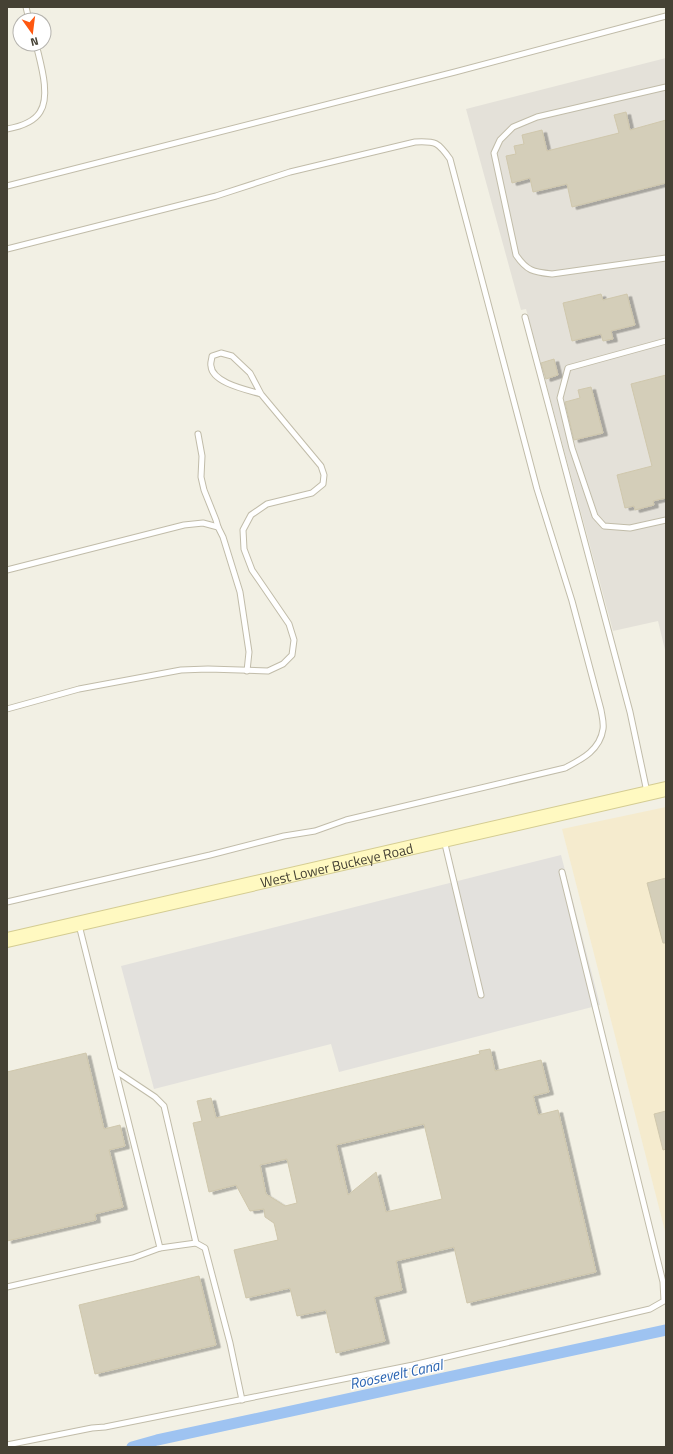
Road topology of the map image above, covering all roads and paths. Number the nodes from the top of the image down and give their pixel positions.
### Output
1 (666, 16) edge
2 (38, 52) edge
3 (666, 88) edge
4 (7, 129) edge
5 (7, 186) edge
6 (7, 249) edge
7 (666, 258) edge
8 (525, 317) dead end
9 (666, 342) edge
10 (261, 394) junction
11 (198, 434) dead end
12 (666, 520) edge
13 (218, 527) junction
14 (7, 570) edge
15 (247, 671) junction
16 (7, 709) edge
17 (666, 789) edge
18 (647, 793) junction
19 (444, 839) junction
20 (562, 872) dead end
21 (7, 902) edge
22 (79, 924) junction
23 (7, 940) edge
24 (481, 995) dead end
25 (116, 1071) junction
26 (196, 1243) junction
27 (160, 1248) junction
28 (7, 1287) edge
29 (242, 1400) junction
30 (7, 1445) edge

1 - 5 lane
2 - 4 lane
3 - 7 lane
6 - 21 lane
8 - 18 lane
9 - 12 lane
10 - 10 lane
10 - 15 lane
11 - 13 lane
13 - 14 lane
13 - 15 lane
15 - 16 lane
17 - 18 main road, West Lower Buckeye Road
18 - 19 main road, West Lower Buckeye Road
19 - 22 main road, West Lower Buckeye Road
19 - 24 lane
20 - 29 lane
22 - 23 main road, West Lower Buckeye Road
22 - 25 lane
25 - 26 lane
25 - 27 lane
26 - 27 lane
26 - 29 lane
27 - 28 lane
29 - 30 lane

